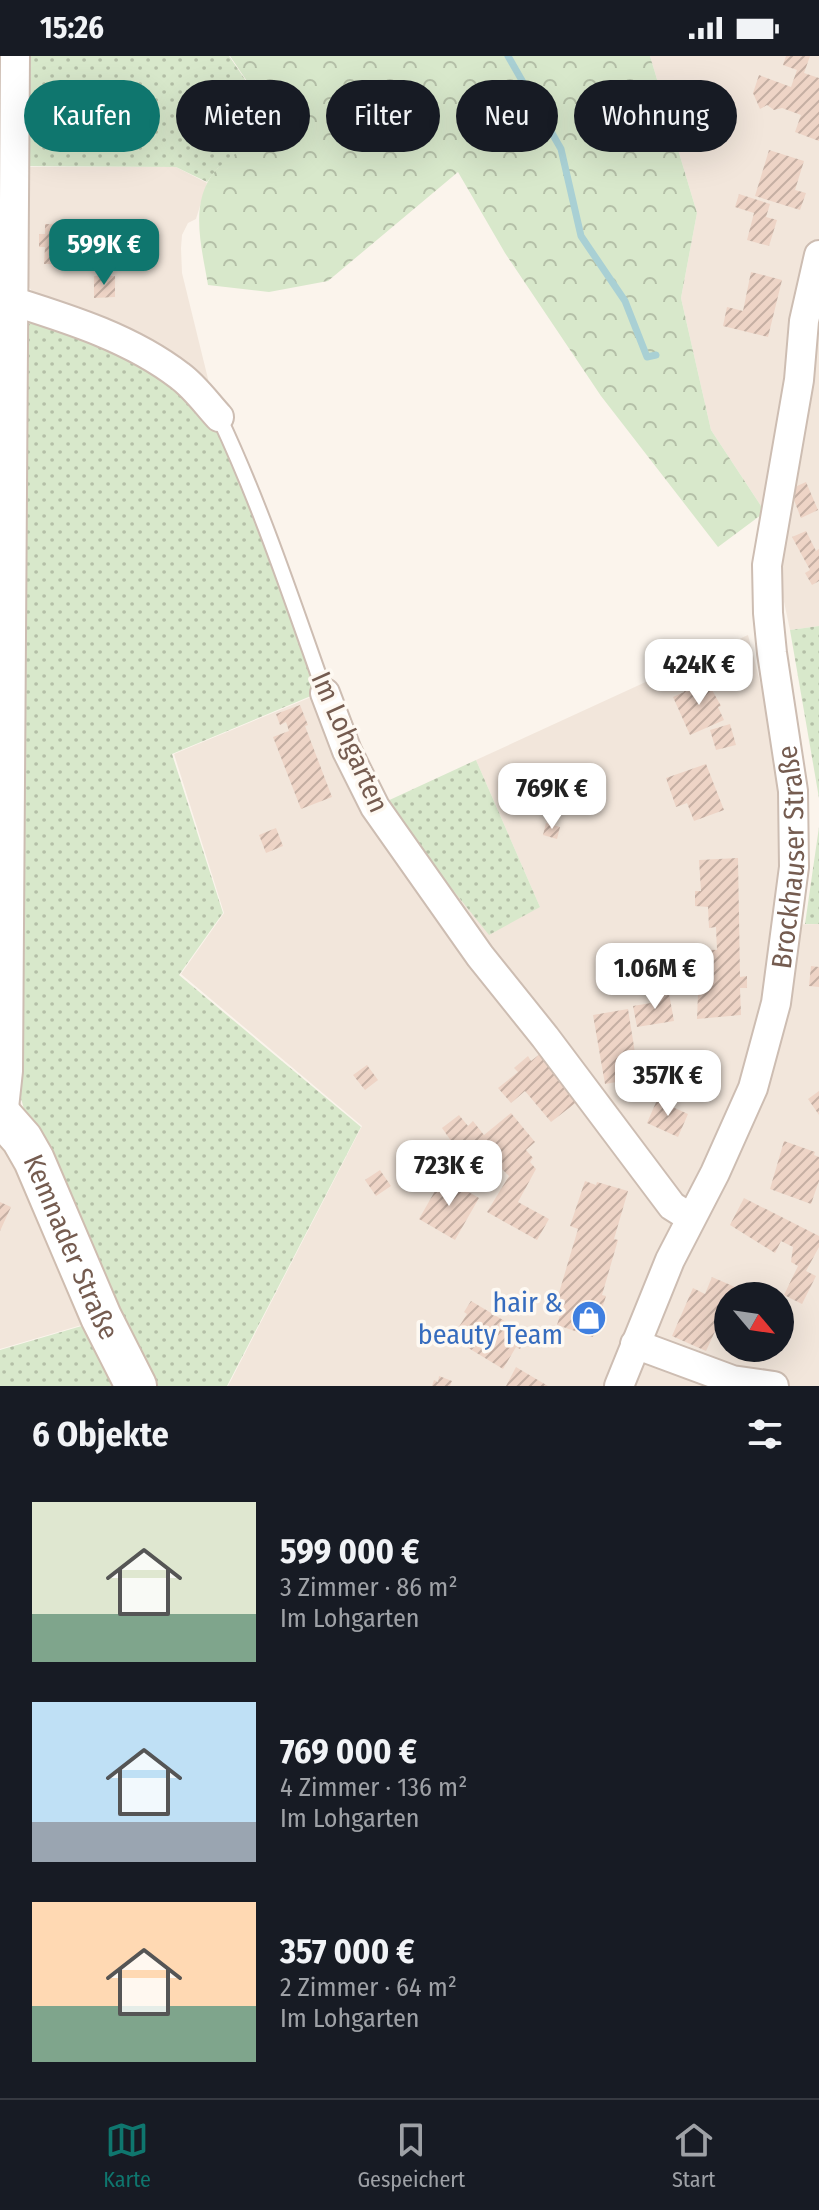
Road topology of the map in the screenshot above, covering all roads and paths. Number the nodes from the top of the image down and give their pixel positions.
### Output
1 (15, 56) edge
2 (819, 255) edge
3 (15, 302) junction
4 (219, 417) joint
5 (325, 693) joint
6 (2, 1116) edge
7 (691, 1218) junction
8 (635, 1344) junction
9 (616, 1380) edge
10 (136, 1386) edge
11 (774, 1386) edge

1 - 3 street
2 - 7 street, Brockhauser Straße
3 - 4 street, Im Lohgarten
3 - 6 street
4 - 5 lane, Im Lohgarten
5 - 7 street, Im Lohgarten
6 - 10 main road, Kemnader Straße
7 - 8 street, Brockhauser Straße
8 - 9 street, Brockhauser Straße
8 - 11 street

